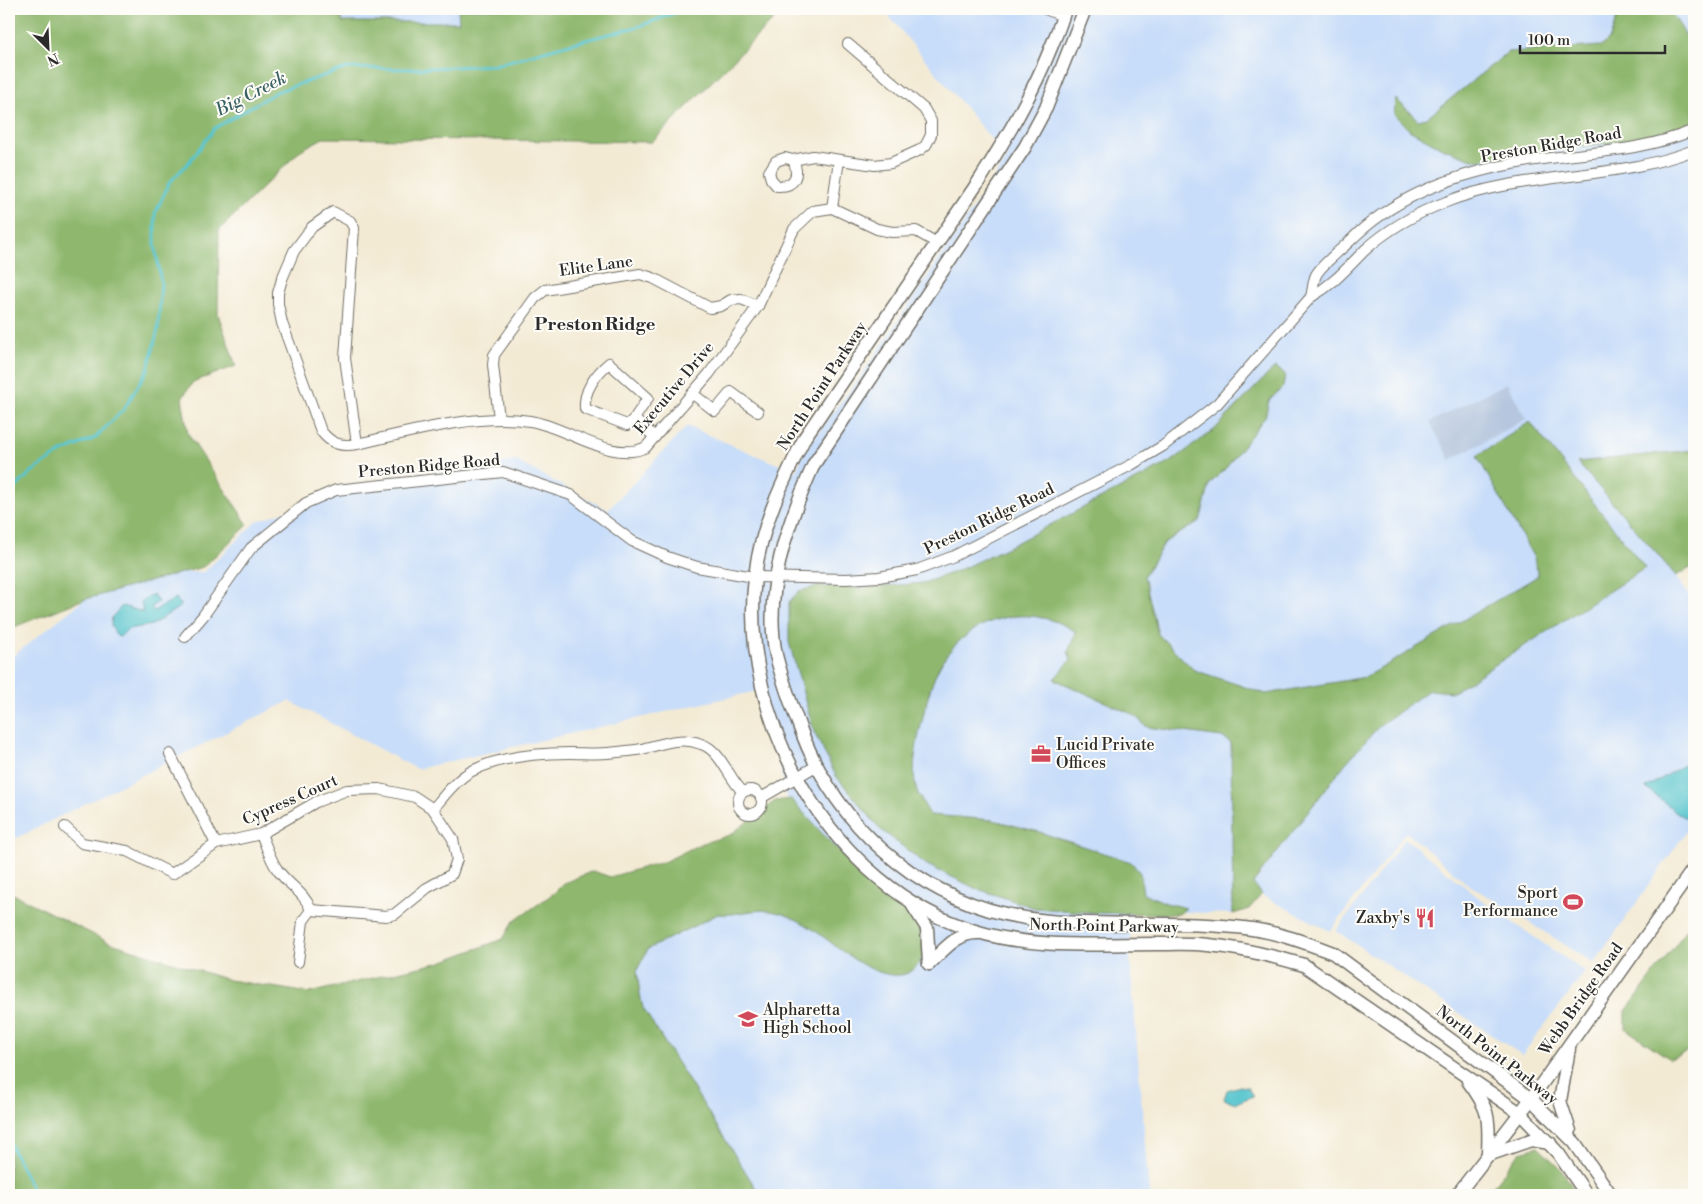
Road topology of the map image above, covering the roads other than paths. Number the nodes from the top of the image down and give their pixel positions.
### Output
1 (1045, 9) edge
2 (1085, 9) edge
3 (1064, 12) edge
4 (848, 44) dead end
5 (1694, 130) edge
6 (1694, 150) edge
7 (792, 160) dead end
8 (839, 160) junction
9 (832, 208) junction
10 (937, 243) junction
11 (1311, 297) junction
12 (758, 306) junction
13 (693, 394) junction
14 (758, 412) dead end
15 (498, 419) junction
16 (634, 419) junction
17 (655, 437) junction
18 (357, 444) junction
19 (754, 577) junction
20 (777, 577) junction
21 (185, 637) dead end
22 (170, 754) dead end
23 (816, 766) junction
24 (796, 776) junction
25 (743, 792) junction
26 (761, 798) junction
27 (433, 809) junction
28 (65, 827) dead end
29 (261, 834) junction
30 (216, 844) junction
31 (1694, 868) edge
32 (910, 902) junction
33 (311, 910) junction
34 (989, 934) junction
35 (298, 962) dead end
36 (1570, 1043) junction
37 (1461, 1072) junction
38 (1531, 1099) junction
39 (1520, 1113) junction
40 (1550, 1143) junction
41 (1575, 1143) junction
42 (1488, 1155) junction
43 (1457, 1195) edge
44 (1587, 1195) edge
45 (1611, 1195) edge

1 - 3 street
2 - 20 street, North Point Parkway
3 - 10 street, North Point Parkway
4 - 8 street
5 - 11 street, Preston Ridge Road
6 - 11 street, Preston Ridge Road
7 - 8 street
8 - 9 street
9 - 10 street
9 - 12 street, Executive Drive
10 - 19 street, North Point Parkway
11 - 20 street, Preston Ridge Road
12 - 13 street, Executive Drive
12 - 15 street, Elite Lane
13 - 14 street
13 - 17 street, Executive Drive
15 - 17 street, Executive Drive
15 - 18 street, Executive Drive
16 - 16 street
16 - 17 street
18 - 18 street, Executive Drive
19 - 20 street, Preston Ridge Road
19 - 21 street, Preston Ridge Road
19 - 24 street, North Point Parkway
20 - 23 street, North Point Parkway
22 - 30 street
23 - 24 street
23 - 38 street, North Point Parkway
24 - 26 street
24 - 32 street, North Point Parkway
25 - 26 street
25 - 26 street
25 - 27 street
27 - 29 street, Cypress Court
27 - 33 street
28 - 30 street, Cypress Court
29 - 30 street, Cypress Court
29 - 33 street
31 - 36 street, Webb Bridge Road
32 - 34 street, North Point Parkway
32 - 34 street
33 - 35 street
34 - 37 street, North Point Parkway
36 - 38 street, Webb Bridge Road
36 - 41 street
37 - 39 street, North Point Parkway
37 - 42 street
38 - 39 street, Webb Bridge Road
38 - 41 street, North Point Parkway
39 - 40 street, North Point Parkway
39 - 42 street, Webb Bridge Road
40 - 42 street
40 - 44 street, North Point Parkway
41 - 45 street, North Point Parkway
42 - 43 street, Webb Bridge Road

